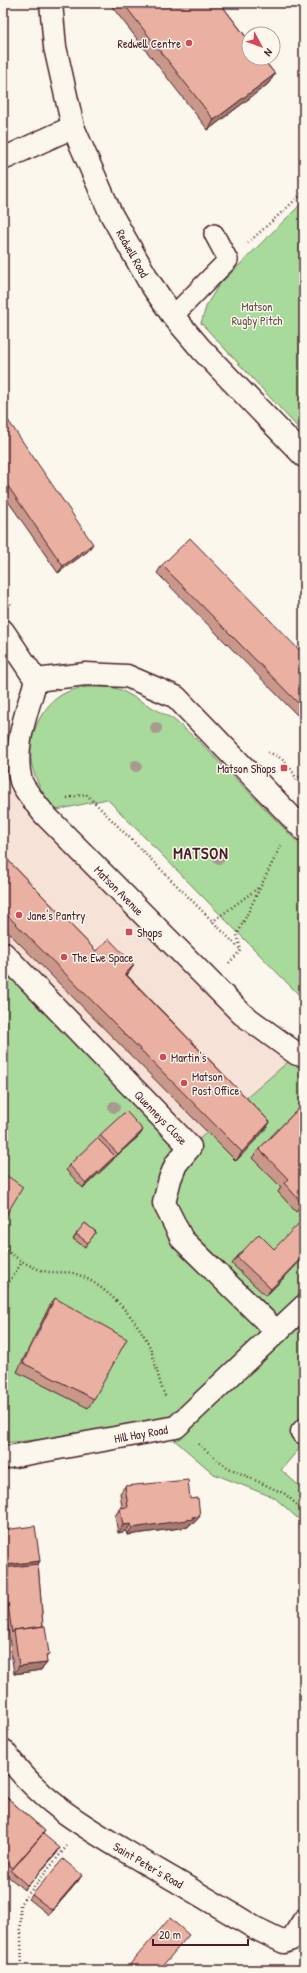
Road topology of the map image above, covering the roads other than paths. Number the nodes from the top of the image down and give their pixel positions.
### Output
1 (51, 3) edge
2 (73, 127) junction
3 (3, 159) edge
4 (214, 234) dead end
5 (173, 316) junction
6 (304, 456) edge
7 (3, 631) edge
8 (36, 680) junction
9 (299, 825) edge
10 (3, 953) edge
11 (304, 1056) edge
12 (304, 1306) edge
13 (277, 1332) junction
14 (3, 1458) edge
15 (3, 1750) edge
16 (304, 1920) edge
17 (298, 1942) edge

1 - 2 street, Redwell Road
2 - 3 street
2 - 5 street, Redwell Road
4 - 5 lane
5 - 6 street, Redwell Road
7 - 8 street
8 - 9 street
8 - 11 street, Matson Avenue
10 - 13 street, Quenneys Close
12 - 13 street, Hill Hay Road
13 - 14 street, Hill Hay Road
15 - 17 street, Saint Peter's Road
16 - 17 street, Saint Peter's Road

